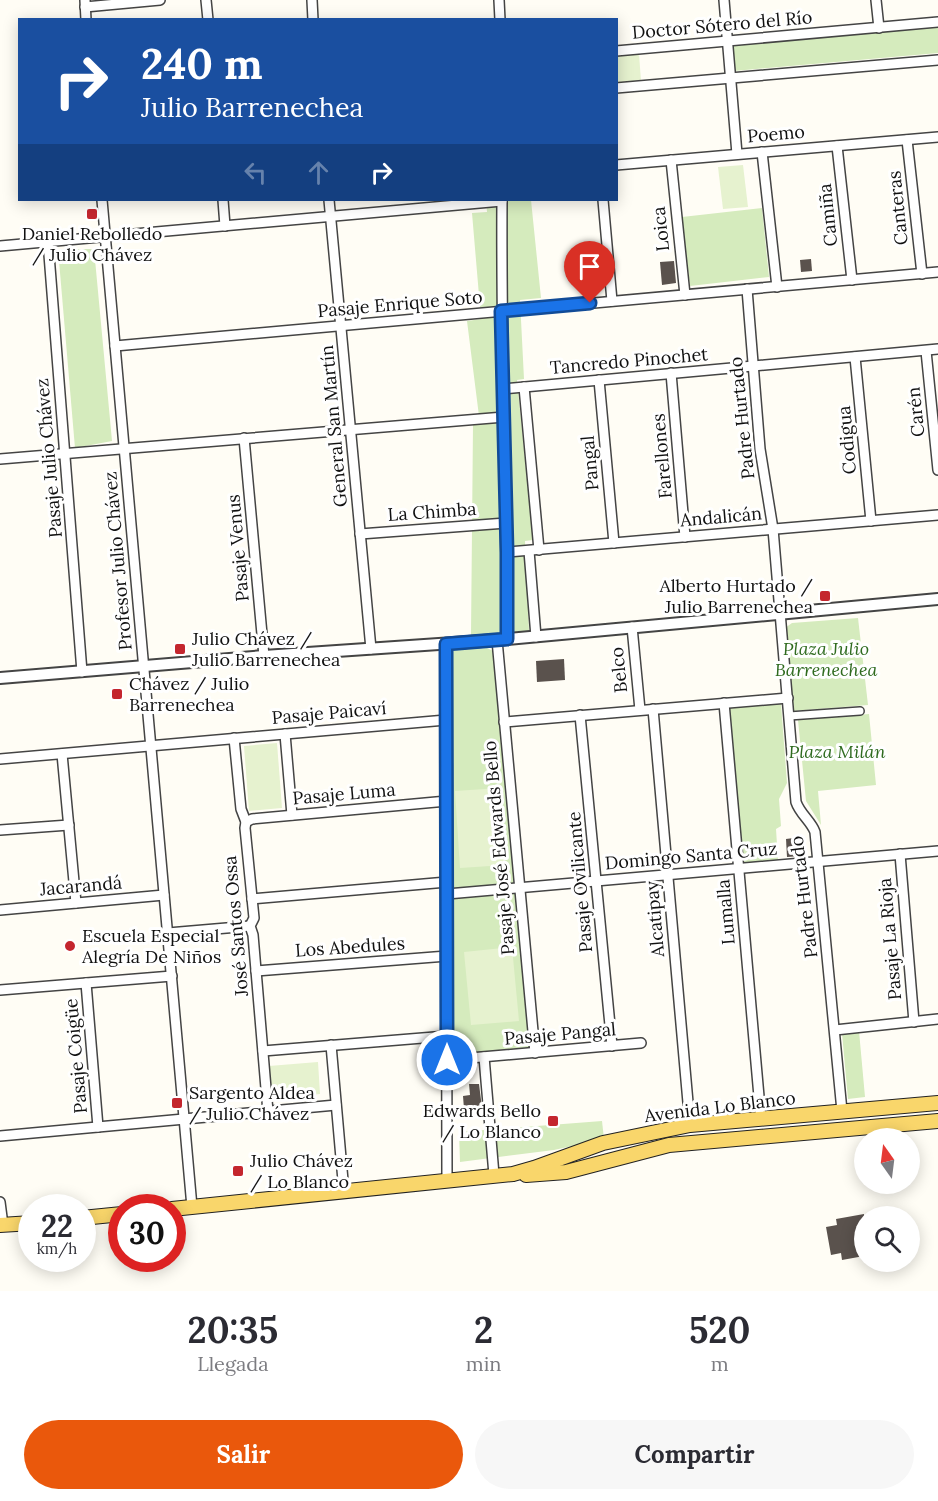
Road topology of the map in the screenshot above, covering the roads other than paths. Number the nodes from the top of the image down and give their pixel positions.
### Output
1 (160, 0) edge
2 (206, 0) edge
3 (312, 0) edge
4 (499, 0) edge
5 (724, 0) edge
6 (876, 0) edge
7 (85, 3) edge
8 (86, 18) edge
9 (208, 18) edge
10 (313, 18) edge
11 (500, 18) edge
12 (938, 22) edge
13 (879, 28) junction
14 (728, 41) junction
15 (618, 51) edge
16 (938, 60) edge
17 (731, 78) junction
18 (618, 88) edge
19 (938, 137) edge
20 (907, 140) junction
21 (837, 146) junction
22 (762, 152) junction
23 (737, 154) junction
24 (671, 160) junction
25 (618, 165) edge
26 (102, 201) edge
27 (223, 201) edge
28 (329, 201) edge
29 (491, 201) edge
30 (502, 201) edge
31 (603, 201) edge
32 (331, 216) junction
33 (225, 226) junction
34 (106, 237) junction
35 (48, 242) junction
36 (0, 246) edge
37 (938, 272) edge
38 (922, 274) junction
39 (852, 280) junction
40 (777, 287) junction
41 (747, 289) junction
42 (684, 295) junction
43 (612, 301) junction
44 (501, 311) junction
45 (341, 326) junction
46 (115, 346) junction
47 (938, 350) edge
48 (926, 351) junction
49 (855, 357) junction
50 (753, 366) junction
51 (671, 373) junction
52 (599, 380) junction
53 (524, 387) junction
54 (503, 389) junction
55 (504, 417) junction
56 (351, 430) junction
57 (244, 438) junction
58 (124, 448) junction
59 (65, 453) junction
60 (0, 459) edge
61 (938, 470) edge
62 (938, 515) edge
63 (871, 521) junction
64 (506, 523) junction
65 (773, 529) junction
66 (360, 534) junction
67 (686, 537) junction
68 (614, 543) junction
69 (534, 550) junction
70 (507, 552) junction
71 (938, 599) edge
72 (780, 613) junction
73 (632, 627) junction
74 (536, 637) junction
75 (502, 640) junction
76 (446, 644) junction
77 (371, 649) junction
78 (264, 656) junction
79 (144, 666) junction
80 (82, 672) junction
81 (0, 678) edge
82 (788, 698) junction
83 (724, 703) junction
84 (653, 709) junction
85 (640, 710) junction
86 (860, 711) dead end
87 (580, 715) junction
88 (789, 716) junction
89 (446, 720) junction
90 (504, 722) junction
91 (285, 734) junction
92 (234, 738) junction
93 (151, 746) junction
94 (62, 754) junction
95 (0, 759) edge
96 (447, 801) junction
97 (292, 815) junction
98 (246, 822) junction
99 (69, 825) junction
100 (0, 830) edge
101 (938, 851) edge
102 (900, 854) junction
103 (817, 862) junction
104 (738, 868) junction
105 (668, 875) junction
106 (596, 881) junction
107 (447, 882) junction
108 (519, 888) junction
109 (447, 894) junction
110 (164, 895) junction
111 (252, 899) junction
112 (76, 903) junction
113 (0, 910) edge
114 (250, 926) junction
115 (168, 933) junction
116 (447, 956) junction
117 (256, 970) junction
118 (172, 976) junction
119 (86, 982) junction
120 (0, 990) edge
121 (938, 1019) edge
122 (914, 1022) junction
123 (835, 1030) junction
124 (447, 1036) junction
125 (641, 1043) dead end
126 (331, 1045) junction
127 (612, 1046) junction
128 (263, 1050) junction
129 (535, 1053) junction
130 (484, 1057) junction
131 (447, 1060) junction
132 (938, 1103) edge
133 (336, 1105) junction
134 (842, 1111) junction
135 (268, 1112) junction
136 (761, 1119) junction
137 (184, 1120) junction
138 (938, 1121) edge
139 (690, 1125) junction
140 (98, 1127) junction
141 (0, 1136) edge
142 (513, 1174) junction
143 (494, 1175) junction
144 (447, 1180) junction
145 (344, 1192) junction
146 (0, 1202) edge
147 (192, 1207) junction
148 (186, 1208) edge
149 (18, 1223) edge
150 (1, 1225) edge

1 - 7 street
2 - 9 street
3 - 10 street
4 - 11 street
5 - 14 street
6 - 13 street
7 - 8 street
12 - 13 street, Doctor Sótero del Río
13 - 14 street, Doctor Sótero del Río
14 - 15 street, Doctor Sótero del Río
14 - 17 street
16 - 17 street
17 - 18 street
17 - 23 street
19 - 20 street, Poemo
20 - 21 street, Poemo
20 - 38 street, Canteras
21 - 22 street, Poemo
21 - 39 street, Camiña
22 - 23 street, Poemo
22 - 40 street
23 - 24 street, Poemo
24 - 25 street, Poemo
24 - 42 street, Loica
26 - 34 street, Profesor Julio Chávez
27 - 33 street
28 - 32 street, General San Martín
29 - 32 street
30 - 44 street, Pasaje José Edwards Bello
31 - 43 street
32 - 33 street
32 - 45 street, General San Martín
33 - 34 street
34 - 35 street
34 - 46 street, Profesor Julio Chávez
35 - 36 street
35 - 59 street, Pasaje Julio Chávez
37 - 38 street, Pasaje Enrique Soto
38 - 39 street, Pasaje Enrique Soto
39 - 40 street, Pasaje Enrique Soto
40 - 41 street, Pasaje Enrique Soto
41 - 42 street, Pasaje Enrique Soto
41 - 50 street, Padre Hurtado
42 - 43 street, Pasaje Enrique Soto
43 - 44 street, Pasaje Enrique Soto
44 - 45 street, Pasaje Enrique Soto
44 - 54 street, Pasaje José Edwards Bello
45 - 46 street, Pasaje Enrique Soto
45 - 56 street, General San Martín
46 - 58 street, Profesor Julio Chávez
47 - 48 street, Tancredo Pinochet
48 - 49 street, Tancredo Pinochet
48 - 61 street, Carén
49 - 50 street, Tancredo Pinochet
49 - 63 street, Codigua
50 - 51 street, Tancredo Pinochet
50 - 65 street, Padre Hurtado
51 - 52 street, Tancredo Pinochet
51 - 67 street, Farellones
52 - 53 street, Tancredo Pinochet
52 - 68 street, Pangal
53 - 54 street, Tancredo Pinochet
53 - 69 street
54 - 55 street, Pasaje José Edwards Bello
55 - 56 street
55 - 64 street, Pasaje José Edwards Bello
56 - 57 street
56 - 66 street, General San Martín
57 - 58 street
57 - 78 street, Pasaje Venus
58 - 59 street
58 - 79 street, Profesor Julio Chávez
59 - 60 street
59 - 80 street, Pasaje Julio Chávez
62 - 63 street, Andalicán
63 - 65 street, Andalicán
64 - 66 street, La Chimba
64 - 70 street, Pasaje José Edwards Bello
65 - 67 street, Andalicán
65 - 72 street, Padre Hurtado
66 - 77 street, General San Martín
67 - 68 street, Andalicán
68 - 69 street, Andalicán
69 - 70 street, Andalicán
69 - 74 street
70 - 75 street, Pasaje José Edwards Bello
71 - 72 street
72 - 73 street
72 - 82 street, Padre Hurtado
73 - 74 street
73 - 85 street, Belco
74 - 75 street
75 - 76 street
75 - 90 street, Pasaje José Edwards Bello
76 - 77 street
76 - 89 street
77 - 78 street
78 - 79 street
79 - 80 street
79 - 93 street, Profesor Julio Chávez
80 - 81 street
82 - 83 street
82 - 88 street, Padre Hurtado
83 - 84 street
83 - 104 street, Lumalla
84 - 85 street
84 - 105 street, Alcatipay
85 - 87 street
86 - 88 street
87 - 90 street
87 - 106 street, Pasaje Ovilicante
88 - 103 street, Padre Hurtado
89 - 91 street, Pasaje Paicaví
89 - 96 street
90 - 108 street, Pasaje José Edwards Bello
91 - 92 street, Pasaje Paicaví
91 - 97 street
92 - 93 street, Pasaje Paicaví
92 - 98 street, José Santos Ossa
93 - 94 street, Pasaje Paicaví
93 - 110 street, Profesor Julio Chávez
94 - 95 street, Pasaje Paicaví
94 - 99 street
96 - 97 street, Pasaje Luma
96 - 107 street
97 - 98 street, Pasaje Luma
98 - 111 street, José Santos Ossa
99 - 100 street
99 - 112 street
101 - 102 street, Domingo Santa Cruz
102 - 103 street, Domingo Santa Cruz
102 - 122 street, Pasaje La Rioja
103 - 104 street, Domingo Santa Cruz
103 - 123 street, Padre Hurtado
104 - 105 street, Domingo Santa Cruz
104 - 136 street, Lumalla
105 - 106 street, Domingo Santa Cruz
105 - 139 street, Alcatipay
106 - 108 street, Domingo Santa Cruz
106 - 127 street, Pasaje Ovilicante
107 - 109 street
107 - 111 street
108 - 109 street, Domingo Santa Cruz
108 - 129 street, Pasaje José Edwards Bello
109 - 116 street
110 - 112 street, Jacarandá
110 - 115 street, Profesor Julio Chávez
111 - 114 street, José Santos Ossa
112 - 113 street, Jacarandá
114 - 115 street
114 - 117 street, José Santos Ossa
115 - 118 street, Profesor Julio Chávez
116 - 117 street, Los Abedules
116 - 124 street
117 - 128 street, José Santos Ossa
118 - 119 street
118 - 137 street, Profesor Julio Chávez
119 - 120 street
119 - 140 street, Pasaje Coigüe
121 - 122 street
122 - 123 street
123 - 134 street, Padre Hurtado
124 - 126 street
124 - 131 street
125 - 127 street, Pasaje Pangal
126 - 128 street
126 - 133 street
127 - 129 street, Pasaje Pangal
128 - 135 street, José Santos Ossa
129 - 130 street, Pasaje Pangal
130 - 131 street, Pasaje Pangal
130 - 143 street
131 - 144 street
132 - 134 main road, Avenida Lo Blanco
133 - 135 street
133 - 145 street
134 - 136 main road, Avenida Lo Blanco
135 - 137 street
136 - 139 main road, Avenida Lo Blanco
137 - 140 street
137 - 147 street, Profesor Julio Chávez
138 - 142 main road, Avenida Lo Blanco
139 - 142 main road, Avenida Lo Blanco
140 - 141 street
142 - 143 main road, Avenida Lo Blanco
143 - 144 main road, Avenida Lo Blanco
144 - 145 main road, Avenida Lo Blanco
145 - 147 main road, Avenida Lo Blanco
146 - 150 street
147 - 148 main road, Avenida Lo Blanco
149 - 150 main road

